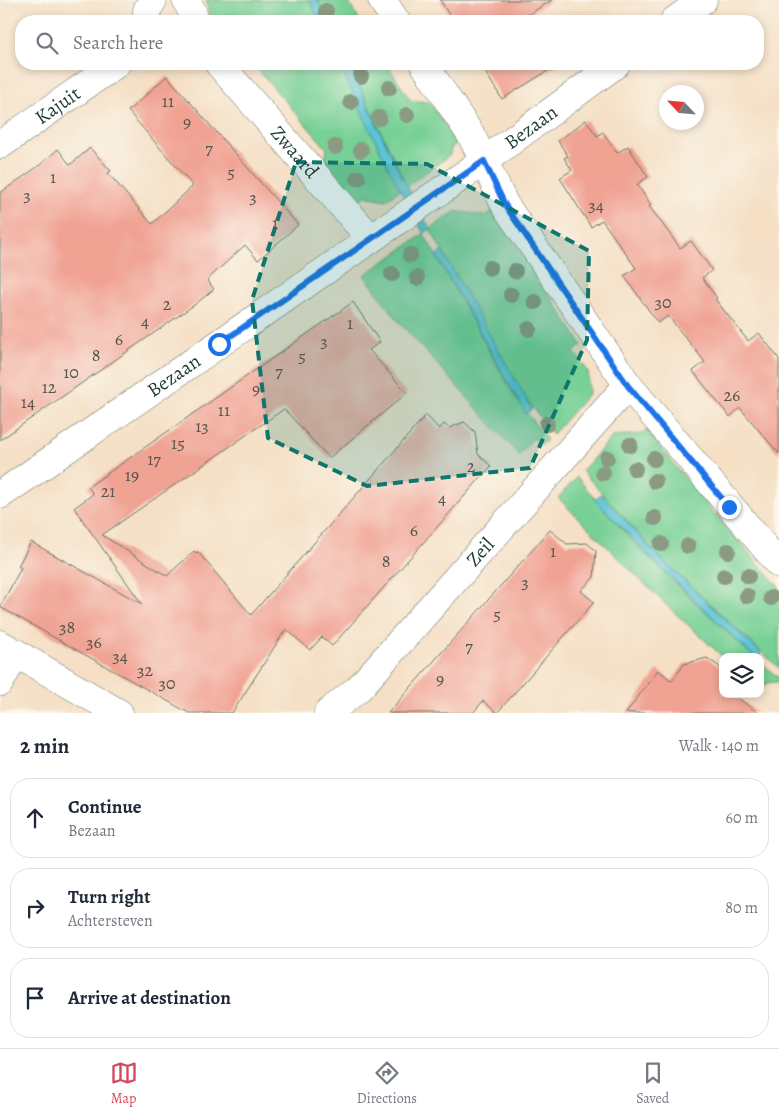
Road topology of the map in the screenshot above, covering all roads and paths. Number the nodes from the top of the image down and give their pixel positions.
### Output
1 (153, 0) edge
2 (186, 0) edge
3 (382, 0) edge
4 (703, 0) edge
5 (147, 15) edge
6 (193, 15) edge
7 (392, 15) edge
8 (682, 15) edge
9 (107, 70) edge
10 (224, 70) edge
11 (428, 70) edge
12 (608, 70) edge
13 (0, 145) edge
14 (484, 161) junction
15 (371, 239) junction
16 (628, 386) junction
17 (0, 494) edge
18 (779, 564) edge
19 (8, 649) edge
20 (0, 682) edge
21 (119, 713) edge
22 (328, 713) edge

1 - 5 street
2 - 6 street
3 - 7 street
4 - 8 street
9 - 13 street, Kajuit
10 - 15 street, Zwaard
11 - 14 street
12 - 14 street, Bezaan
14 - 15 street, Bezaan
14 - 16 street
15 - 17 street, Bezaan
16 - 18 street
16 - 22 street, Zeil
19 - 20 street
19 - 21 street

